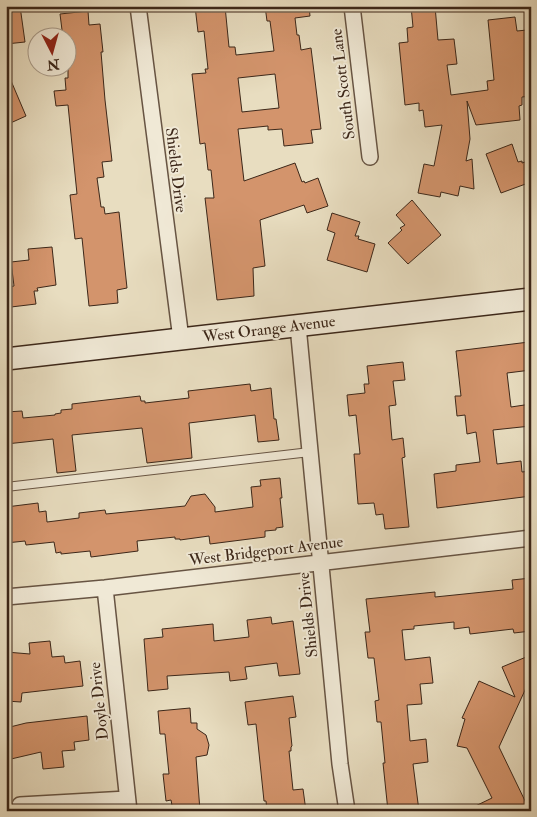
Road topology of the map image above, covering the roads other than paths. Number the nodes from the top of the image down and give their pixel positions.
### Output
1 (138, 6) edge
2 (352, 6) edge
3 (370, 157) dead end
4 (531, 299) edge
5 (298, 326) junction
6 (181, 339) junction
7 (6, 359) edge
8 (310, 452) junction
9 (6, 488) edge
10 (531, 538) edge
11 (321, 562) junction
12 (105, 588) junction
13 (6, 597) edge
14 (20, 805) dead end
15 (128, 805) edge
16 (347, 811) edge

1 - 6 street, Shields Drive
2 - 3 street, South Scott Lane
4 - 5 street, West Orange Avenue
5 - 6 street, West Orange Avenue
5 - 8 street, Shields Drive
6 - 7 street, West Orange Avenue
8 - 9 lane
8 - 11 street, Shields Drive
10 - 11 street, West Bridgeport Avenue
11 - 12 street, West Bridgeport Avenue
11 - 16 street, Shields Drive
12 - 13 street, West Bridgeport Avenue
12 - 15 street, Doyle Drive
14 - 15 street

